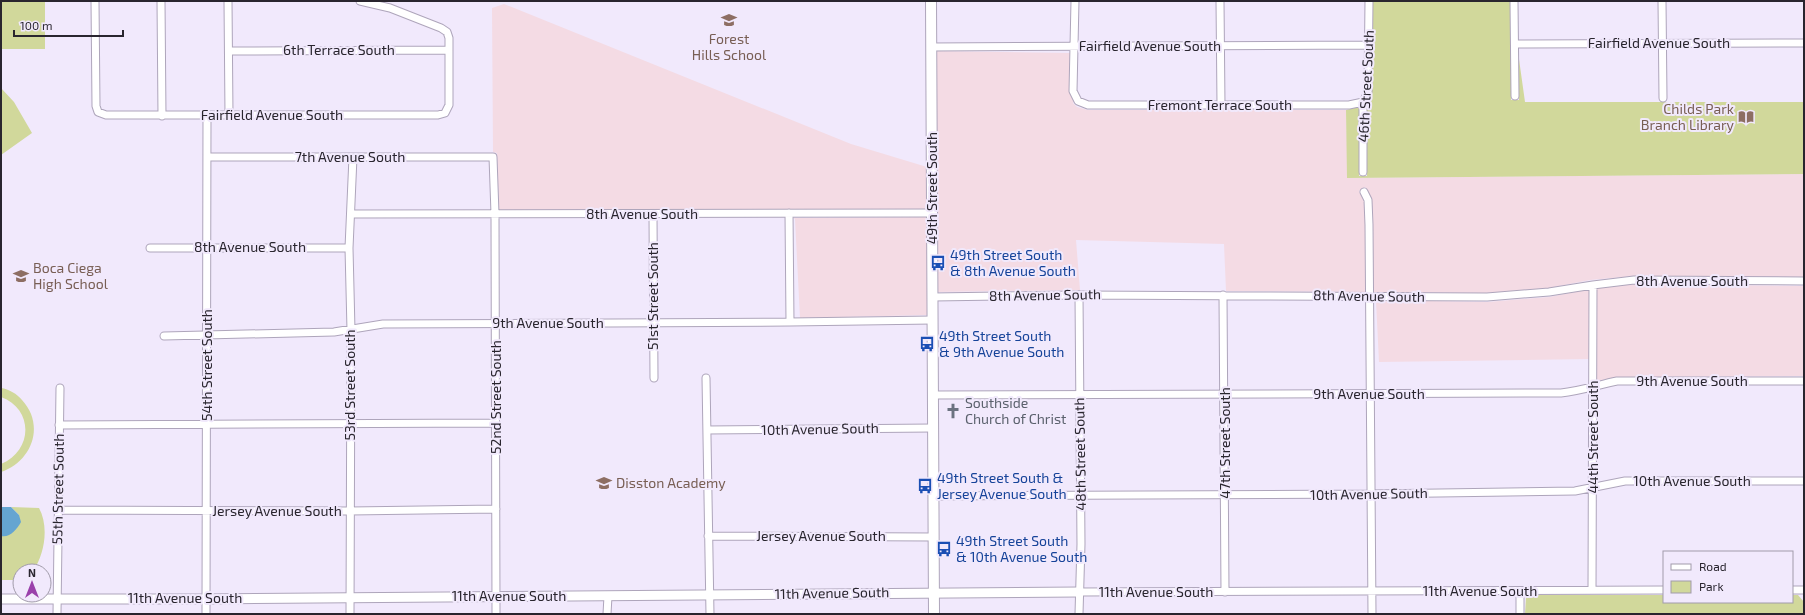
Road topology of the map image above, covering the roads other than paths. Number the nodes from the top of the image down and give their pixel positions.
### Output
1 (96, 1) edge
2 (161, 1) edge
3 (228, 1) edge
4 (360, 1) edge
5 (931, 1) edge
6 (1075, 1) edge
7 (1220, 1) edge
8 (1369, 1) edge
9 (1514, 1) edge
10 (1662, 1) edge
11 (1663, 43) junction
12 (1804, 43) edge
13 (1515, 44) junction
14 (1368, 45) junction
15 (1075, 46) junction
16 (1220, 46) junction
17 (931, 47) junction
18 (449, 50) junction
19 (229, 51) junction
20 (1515, 96) dead end
21 (1663, 98) dead end
22 (1363, 102) junction
23 (1221, 106) junction
24 (230, 114) junction
25 (207, 115) junction
26 (162, 116) junction
27 (207, 157) junction
28 (353, 157) junction
29 (493, 157) joint
30 (1363, 172) dead end
31 (1364, 192) dead end
32 (932, 213) junction
33 (351, 214) junction
34 (495, 214) junction
35 (653, 214) junction
36 (789, 214) junction
37 (206, 247) junction
38 (150, 248) dead end
39 (349, 248) junction
40 (1804, 282) edge
41 (1593, 284) junction
42 (1079, 294) junction
43 (1223, 295) junction
44 (1370, 296) junction
45 (933, 297) junction
46 (933, 320) junction
47 (790, 322) junction
48 (495, 323) junction
49 (654, 323) junction
50 (351, 330) junction
51 (164, 336) dead end
52 (207, 336) junction
53 (654, 378) dead end
54 (706, 378) dead end
55 (1804, 380) edge
56 (1594, 386) junction
57 (60, 388) dead end
58 (1225, 393) junction
59 (1079, 394) junction
60 (933, 395) junction
61 (1371, 395) junction
62 (496, 423) junction
63 (207, 424) junction
64 (350, 424) junction
65 (59, 425) junction
66 (933, 428) junction
67 (707, 430) junction
68 (1804, 481) edge
69 (1593, 487) junction
70 (1370, 494) junction
71 (1080, 495) junction
72 (1224, 495) junction
73 (934, 496) junction
74 (496, 509) junction
75 (58, 510) junction
76 (206, 510) junction
77 (350, 511) junction
78 (708, 536) junction
79 (934, 537) junction
80 (1592, 590) junction
81 (1663, 590) edge
82 (1793, 590) edge
83 (1804, 590) edge
84 (1520, 591) junction
85 (934, 592) junction
86 (1079, 592) junction
87 (1225, 592) junction
88 (1372, 592) junction
89 (710, 594) junction
90 (496, 596) junction
91 (608, 596) junction
92 (350, 597) junction
93 (58, 598) junction
94 (1, 599) edge
95 (206, 599) junction
96 (58, 614) edge
97 (206, 614) edge
98 (350, 614) edge
99 (496, 614) edge
100 (607, 614) edge
101 (710, 614) edge
102 (934, 614) edge
103 (1079, 614) edge
104 (1372, 614) edge
105 (1520, 614) edge

1 - 26 street, Fairfield Avenue South
2 - 26 street
3 - 19 street
4 - 18 street
5 - 17 main road, 49th Street South
6 - 15 street
7 - 16 street
8 - 14 street, 46th Street South
9 - 13 street
10 - 11 street
11 - 12 street, Fairfield Avenue South
11 - 13 street, Fairfield Avenue South
11 - 21 street
13 - 20 street
14 - 16 street, Fairfield Avenue South
14 - 22 street, 46th Street South
15 - 16 street, Fairfield Avenue South
15 - 17 street, Fairfield Avenue South
15 - 23 street, Fremont Terrace South
16 - 23 street
17 - 32 main road, 49th Street South
18 - 19 street, 6th Terrace South
18 - 24 street, Fairfield Avenue South
19 - 24 street
22 - 23 street, Fremont Terrace South
22 - 30 street, 46th Street South
24 - 25 street, Fairfield Avenue South
25 - 26 street, Fairfield Avenue South
25 - 27 street, 54th Street South
27 - 28 street, 7th Avenue South
27 - 37 street, 54th Street South
28 - 29 street, 7th Avenue South
28 - 33 street, 53rd Street South
29 - 34 street, 52nd Street South
31 - 44 street
32 - 36 street, 8th Avenue South
32 - 45 main road, 49th Street South
33 - 34 street, 8th Avenue South
33 - 39 street, 53rd Street South
34 - 35 street, 8th Avenue South
34 - 48 street, 52nd Street South
35 - 36 street, 8th Avenue South
35 - 49 street, 51st Street South
36 - 47 street
37 - 38 street, 8th Avenue South
37 - 39 street, 8th Avenue South
37 - 52 street, 54th Street South
39 - 50 street, 53rd Street South
40 - 41 street, 8th Avenue South
41 - 44 street, 8th Avenue South
41 - 56 street, 44th Street South
42 - 43 street, 8th Avenue South
42 - 45 street, 8th Avenue South
42 - 59 street, 48th Street South
43 - 44 street, 8th Avenue South
43 - 58 street, 47th Street South
44 - 61 street
45 - 46 main road, 49th Street South
46 - 47 street, 9th Avenue South
46 - 60 main road, 49th Street South
47 - 49 street, 9th Avenue South
48 - 49 street, 9th Avenue South
48 - 50 street, 9th Avenue South
48 - 62 street, 52nd Street South
49 - 53 street, 51st Street South
50 - 52 street, 9th Avenue South
50 - 64 street, 53rd Street South
51 - 52 street, 9th Avenue South
52 - 63 street, 54th Street South
54 - 67 street
55 - 56 street, 9th Avenue South
56 - 61 street, 9th Avenue South
56 - 69 street, 44th Street South
57 - 65 street, 55th Street South
58 - 59 street, 9th Avenue South
58 - 61 street, 9th Avenue South
58 - 72 street, 47th Street South
59 - 60 street, 9th Avenue South
59 - 71 street, 48th Street South
60 - 66 main road, 49th Street South
61 - 70 street
62 - 64 street
62 - 74 street, 52nd Street South
63 - 64 street
63 - 65 street
63 - 76 street, 54th Street South
64 - 77 street, 53rd Street South
65 - 75 street, 55th Street South
66 - 67 street, 10th Avenue South
66 - 73 main road, 49th Street South
67 - 78 street
68 - 69 street, 10th Avenue South
69 - 70 street, 10th Avenue South
69 - 80 street, 44th Street South
70 - 72 street, 10th Avenue South
70 - 88 street
71 - 72 street, 10th Avenue South
71 - 73 street, 10th Avenue South
71 - 86 street, 48th Street South
72 - 87 street, 47th Street South
73 - 79 main road, 49th Street South
74 - 77 street, Jersey Avenue South
74 - 90 street, 52nd Street South
75 - 76 street, Jersey Avenue South
75 - 93 street, 55th Street South
76 - 77 street, Jersey Avenue South
76 - 95 street, 54th Street South
77 - 92 street, 53rd Street South
78 - 79 street, Jersey Avenue South
78 - 89 street
79 - 85 main road, 49th Street South
80 - 81 street, 11th Avenue South
80 - 84 street, 11th Avenue South
82 - 83 street
84 - 88 street, 11th Avenue South
84 - 105 street
85 - 86 street, 11th Avenue South
85 - 89 street, 11th Avenue South
85 - 102 main road, 49th Street South
86 - 87 street, 11th Avenue South
86 - 103 street, 48th Street South
87 - 88 street, 11th Avenue South
88 - 104 street
89 - 91 street, 11th Avenue South
89 - 101 street
90 - 91 street, 11th Avenue South
90 - 92 street, 11th Avenue South
90 - 99 street, 52nd Street South
91 - 100 street
92 - 95 street, 11th Avenue South
92 - 98 street, 53rd Street South
93 - 94 street, 11th Avenue South
93 - 95 street, 11th Avenue South
93 - 96 street, 55th Street South
95 - 97 street, 54th Street South

